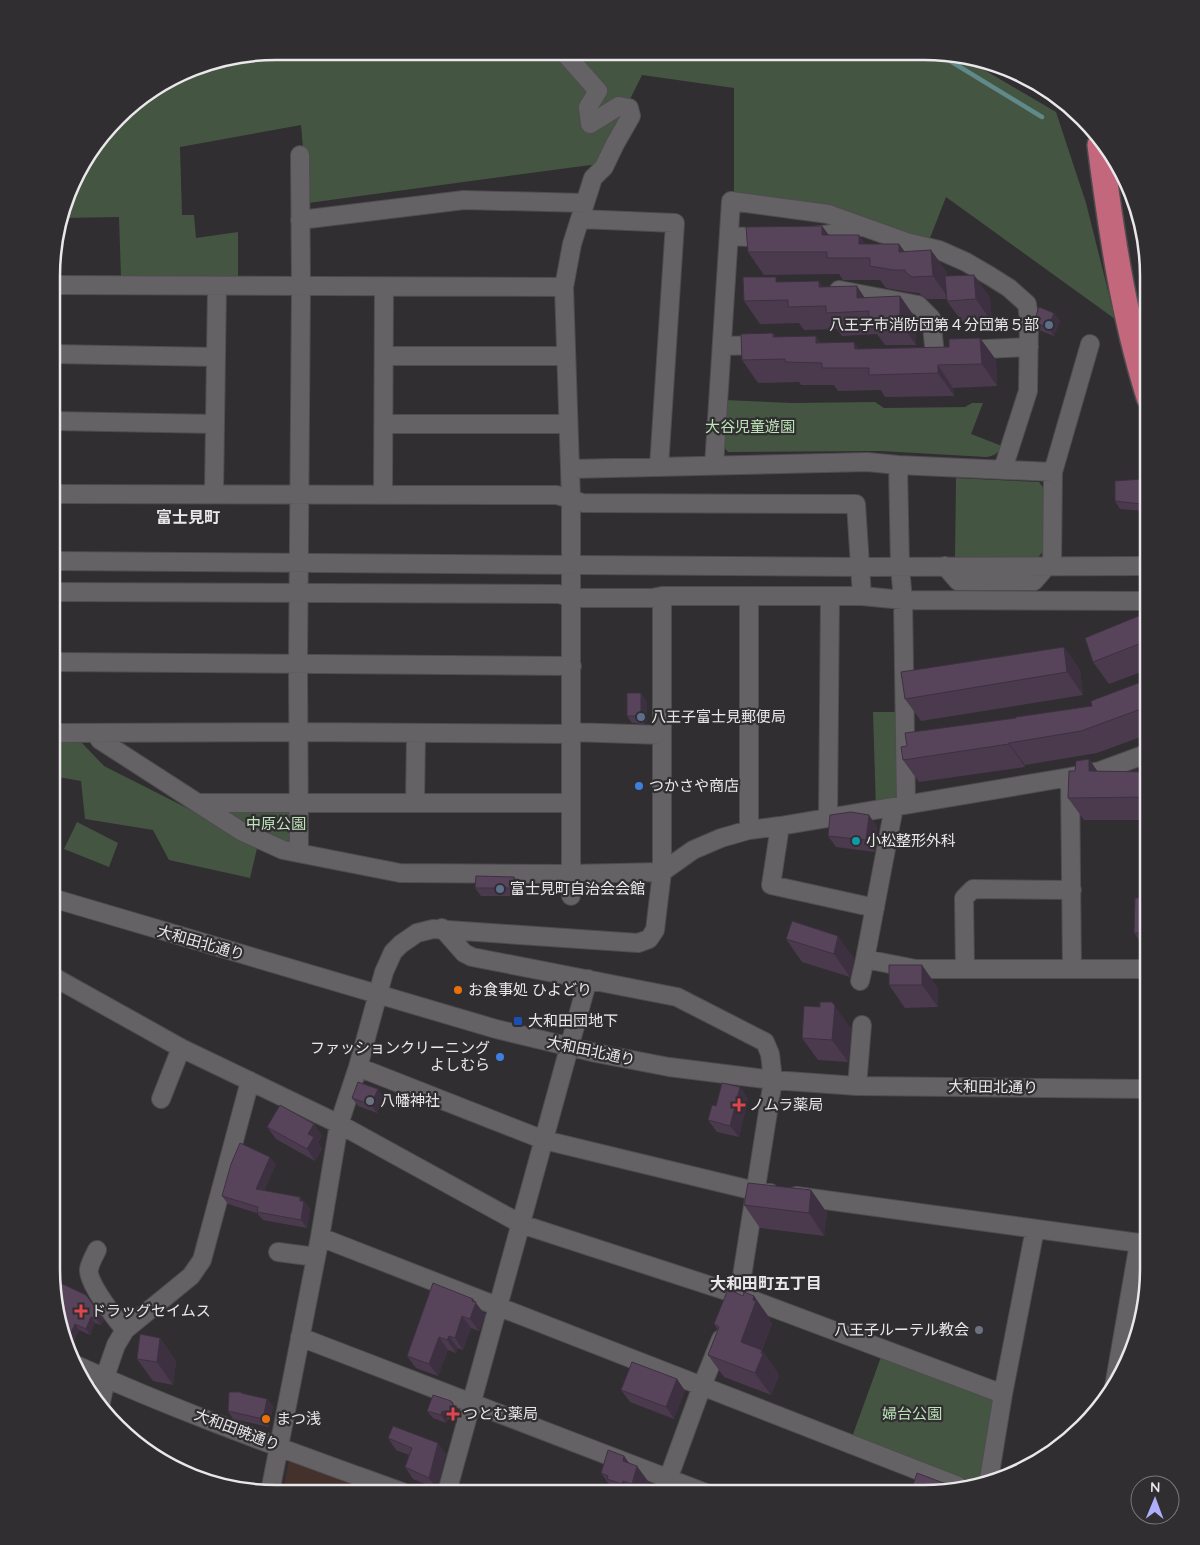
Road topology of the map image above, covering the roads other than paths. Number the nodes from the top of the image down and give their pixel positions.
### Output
1 (571, 60) edge
2 (1101, 152) edge
3 (300, 155) dead end
4 (1121, 187) edge
5 (582, 211) junction
6 (300, 220) junction
7 (858, 225) junction
8 (729, 236) junction
9 (60, 285) edge
10 (217, 286) junction
11 (301, 287) junction
12 (384, 287) junction
13 (564, 287) junction
14 (726, 287) junction
15 (744, 287) edge
16 (826, 288) edge
17 (1140, 308) edge
18 (1090, 344) dead end
19 (777, 345) edge
20 (722, 346) junction
21 (1028, 347) junction
22 (60, 354) edge
23 (385, 356) junction
24 (566, 356) junction
25 (216, 357) junction
26 (1140, 364) edge
27 (60, 421) edge
28 (215, 424) junction
29 (384, 424) junction
30 (568, 424) junction
31 (898, 465) junction
32 (714, 466) junction
33 (659, 467) junction
34 (570, 469) junction
35 (1003, 469) junction
36 (1053, 472) junction
37 (60, 494) edge
38 (214, 494) junction
39 (299, 494) junction
40 (383, 494) junction
41 (571, 499) junction
42 (60, 561) edge
43 (300, 563) junction
44 (572, 564) junction
45 (1050, 566) junction
46 (1140, 566) edge
47 (861, 567) junction
48 (900, 567) junction
49 (60, 592) edge
50 (300, 594) junction
51 (662, 596) junction
52 (749, 596) junction
53 (862, 596) junction
54 (830, 597) junction
55 (572, 598) junction
56 (903, 600) junction
57 (1140, 601) edge
58 (60, 662) edge
59 (298, 663) junction
60 (572, 666) junction
61 (299, 732) junction
62 (60, 733) edge
63 (95, 733) junction
64 (570, 733) junction
65 (416, 734) junction
66 (662, 734) junction
67 (1140, 756) edge
68 (1070, 777) junction
69 (298, 802) junction
70 (198, 803) junction
71 (415, 803) junction
72 (571, 803) junction
73 (900, 805) junction
74 (828, 818) junction
75 (780, 826) junction
76 (749, 830) junction
77 (299, 854) junction
78 (662, 872) junction
79 (571, 874) junction
80 (1072, 890) junction
81 (571, 896) dead end
82 (60, 900) edge
83 (875, 908) junction
84 (442, 928) junction
85 (865, 959) junction
86 (965, 969) junction
87 (1072, 969) junction
88 (1140, 969) edge
89 (588, 978) junction
90 (60, 980) edge
91 (860, 981) dead end
92 (378, 995) junction
93 (862, 1025) dead end
94 (569, 1046) junction
95 (181, 1048) junction
96 (358, 1067) junction
97 (773, 1080) junction
98 (250, 1081) junction
99 (857, 1086) junction
100 (1140, 1089) edge
101 (161, 1099) dead end
102 (339, 1124) junction
103 (544, 1140) junction
104 (755, 1191) junction
105 (521, 1224) junction
106 (1035, 1229) junction
107 (320, 1237) junction
108 (96, 1250) dead end
109 (278, 1252) dead end
110 (316, 1258) junction
111 (739, 1295) junction
112 (498, 1306) junction
113 (125, 1330) junction
114 (300, 1337) junction
115 (1118, 1365) edge
116 (84, 1369) edge
117 (105, 1379) junction
118 (702, 1386) junction
119 (1003, 1394) junction
120 (102, 1396) edge
121 (472, 1403) junction
122 (278, 1446) junction
123 (990, 1475) edge
124 (951, 1483) edge
125 (271, 1485) edge
126 (383, 1485) edge
127 (449, 1485) edge
128 (664, 1485) edge
129 (666, 1485) edge

1 - 5 street
2 - 26 highway
3 - 6 street
4 - 17 highway
5 - 6 street
5 - 13 street
5 - 33 street
6 - 11 street
7 - 8 street
7 - 8 street
7 - 21 street
8 - 14 street
9 - 10 street
10 - 11 street
10 - 25 street
11 - 12 street
11 - 39 street
12 - 13 street
12 - 23 street
13 - 24 street
14 - 15 street
14 - 20 street
16 - 21 street
18 - 36 street
19 - 20 street
20 - 32 street
21 - 35 street
22 - 25 street
23 - 24 street
23 - 29 street
24 - 30 street
25 - 28 street
27 - 28 street
28 - 38 street
29 - 30 street
29 - 40 street
30 - 34 street
31 - 32 street
31 - 35 street
31 - 48 street
32 - 33 street
33 - 34 street
34 - 41 street
35 - 36 street
36 - 45 street
37 - 38 street
38 - 39 street
39 - 40 street
39 - 43 street
40 - 41 street
41 - 44 street
41 - 47 street
42 - 43 street
43 - 44 street
43 - 50 street
44 - 47 street
44 - 55 street
45 - 46 street
45 - 48 street
47 - 48 street
47 - 53 street
48 - 56 street
49 - 50 street
50 - 55 street
50 - 59 street
51 - 52 street
51 - 55 street
51 - 66 street
52 - 54 street
52 - 76 street
53 - 54 street
53 - 56 street
54 - 74 street
55 - 60 street
56 - 57 street
56 - 73 street
58 - 59 street
59 - 60 street
59 - 61 street
60 - 64 street
61 - 63 street
61 - 65 street
61 - 69 street
62 - 63 street
63 - 70 street
64 - 65 street
64 - 66 street
64 - 72 street
65 - 71 street
66 - 78 street
67 - 68 street
68 - 73 street
68 - 80 street
69 - 70 street
69 - 71 street
69 - 77 street
70 - 77 street
71 - 72 street
72 - 79 street
73 - 74 street
73 - 83 street
74 - 75 street
75 - 76 street
75 - 83 street
76 - 78 street
77 - 79 street
78 - 79 street
78 - 84 street
79 - 81 street
80 - 86 street
80 - 87 street
82 - 92 street, 大和田北通り
83 - 85 street
84 - 89 street
84 - 92 street
85 - 86 street
85 - 91 street
86 - 87 street
87 - 88 street
89 - 94 street
89 - 97 street
90 - 95 street
92 - 94 street, 大和田北通り
92 - 96 street
93 - 99 street
94 - 97 street, 大和田北通り
94 - 103 street
95 - 98 street
95 - 101 street
96 - 102 street
96 - 103 street
97 - 99 street, 大和田北通り
97 - 104 street
98 - 102 street
98 - 113 street
99 - 100 street, 大和田北通り
102 - 105 street
102 - 107 street
103 - 104 street
103 - 105 street
104 - 106 street
104 - 111 street
105 - 111 street
105 - 112 street
106 - 115 street
106 - 119 street
107 - 110 street
107 - 112 street
108 - 113 street
109 - 110 street
110 - 114 street
111 - 118 street
111 - 119 street
112 - 118 street
112 - 121 street
113 - 117 street
114 - 121 street
114 - 122 street
116 - 117 street, 大和田暁通り
117 - 120 street
117 - 122 street, 大和田暁通り
118 - 124 street
118 - 129 street
119 - 123 street
121 - 127 street
121 - 128 street
122 - 125 street
122 - 126 street, 大和田暁通り

